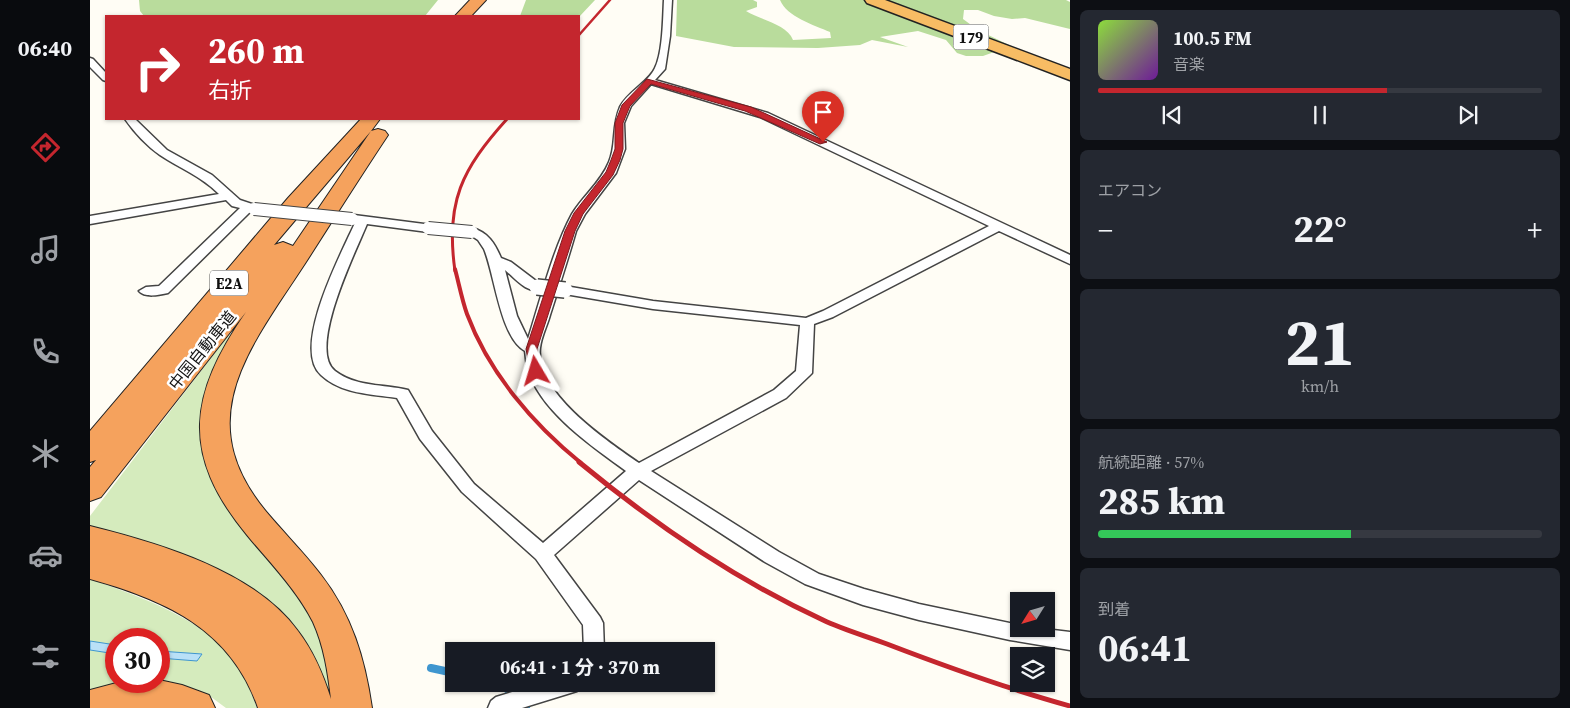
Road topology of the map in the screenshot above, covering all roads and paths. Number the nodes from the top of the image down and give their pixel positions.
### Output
1 (478, 0) edge
2 (494, 0) edge
3 (668, 0) edge
4 (872, 0) edge
5 (464, 15) edge
6 (481, 15) edge
7 (90, 61) edge
8 (1070, 75) edge
9 (105, 77) edge
10 (650, 81) junction
11 (131, 120) edge
12 (380, 124) edge
13 (227, 196) junction
14 (251, 208) junction
15 (90, 220) edge
16 (358, 220) junction
17 (999, 226) junction
18 (1070, 260) edge
19 (495, 261) junction
20 (146, 291) dead end
21 (207, 309) junction
22 (807, 322) junction
23 (532, 349) junction
24 (90, 439) edge
25 (90, 451) edge
26 (638, 471) junction
27 (90, 489) edge
28 (90, 539) edge
29 (543, 554) junction
30 (90, 565) edge
31 (1070, 641) edge
32 (594, 642) edge
33 (543, 692) edge
34 (90, 708) edge
35 (196, 708) edge
36 (278, 708) edge
37 (314, 708) edge
38 (352, 708) edge
39 (499, 708) edge

1 - 5 highway
2 - 6 highway
3 - 10 street
4 - 8 highway, 179
7 - 9 street
10 - 17 street
10 - 23 street
11 - 13 street
12 - 21 highway, 中国自動車道 / E2A
12 - 27 highway, 中国自動車道 / E2A
12 - 38 highway
13 - 14 street
13 - 15 street
14 - 16 street, bridge
14 - 20 street
16 - 19 street, bridge
16 - 29 street
17 - 18 street
17 - 22 street
19 - 22 street, bridge
19 - 23 street
21 - 24 highway
21 - 25 highway, 中国自動車道 / E2A
22 - 26 street
23 - 26 street
26 - 29 street
26 - 31 street
28 - 37 highway
29 - 32 street
30 - 36 highway
33 - 39 street
34 - 35 highway

